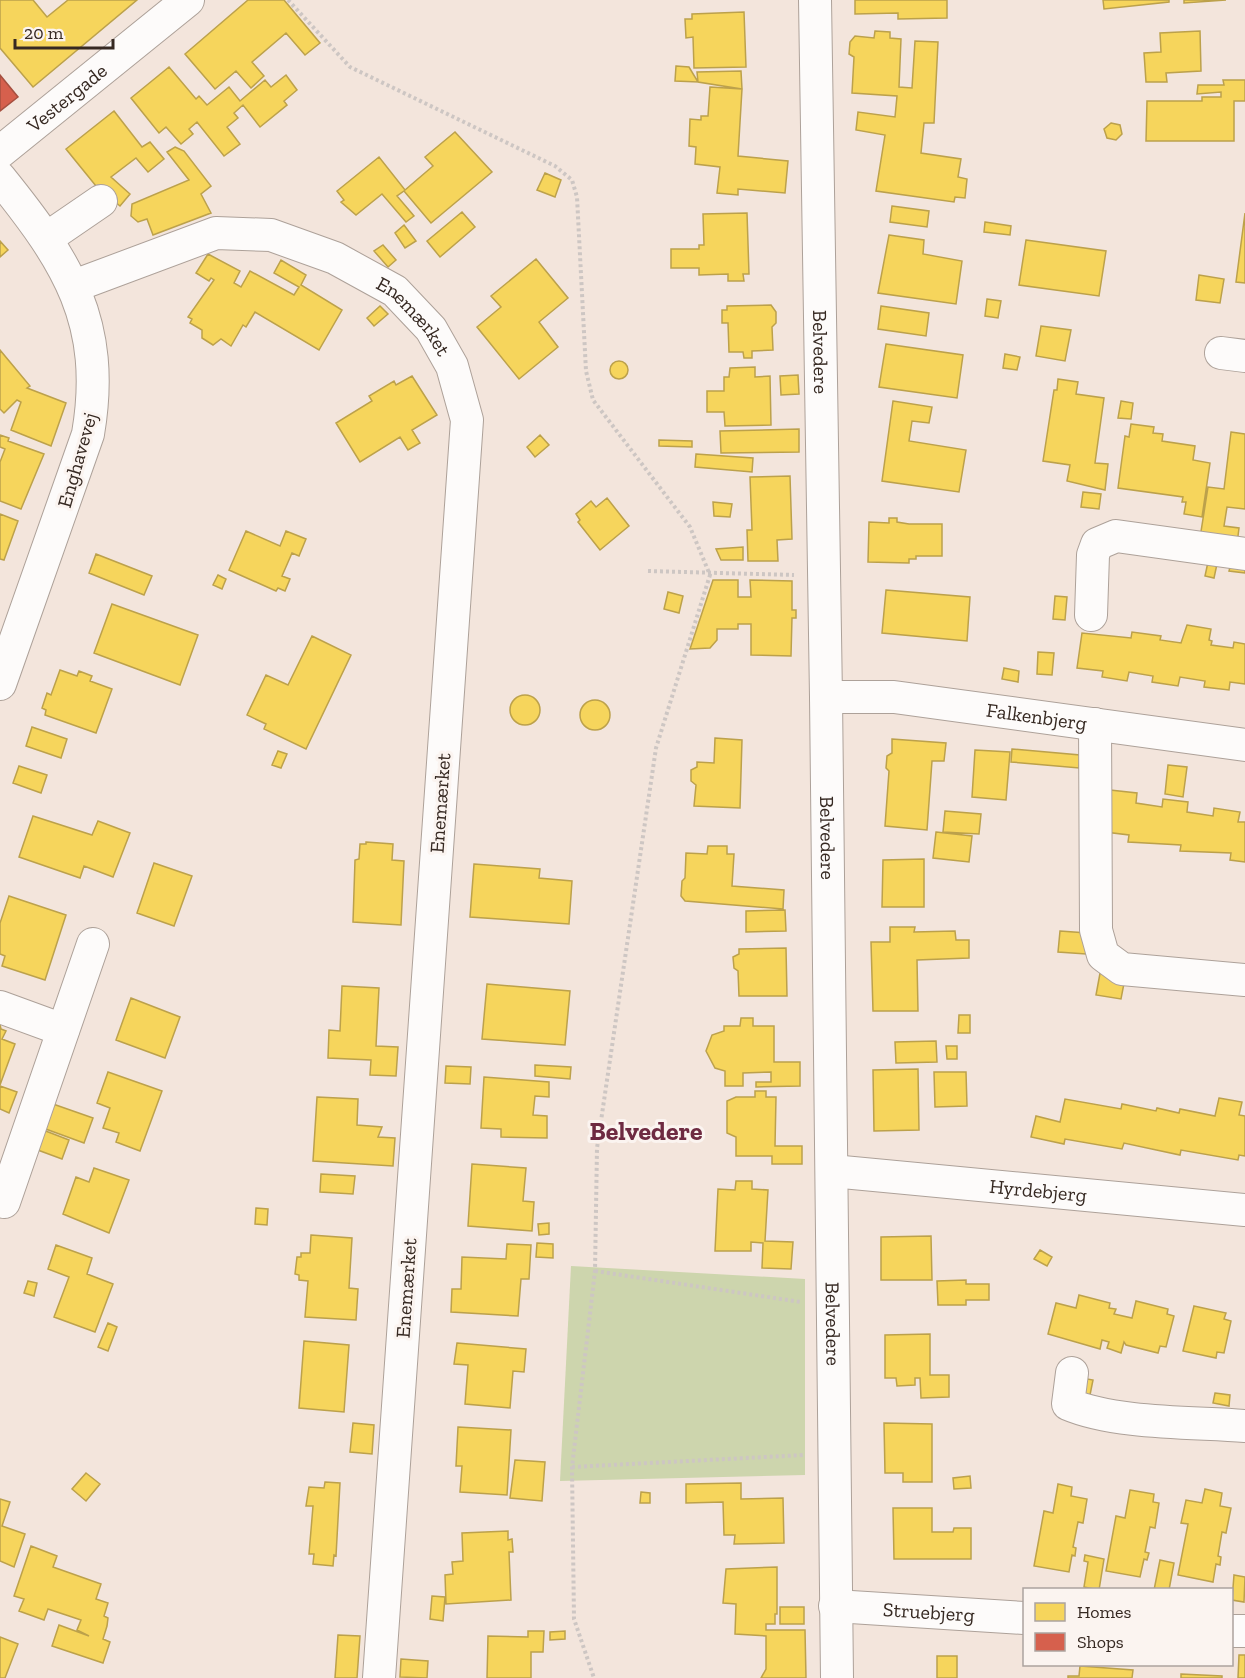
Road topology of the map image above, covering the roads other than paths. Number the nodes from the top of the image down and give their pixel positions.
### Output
1 (188, 0) edge
2 (815, 0) edge
3 (0, 152) edge
4 (0, 178) edge
5 (101, 201) dead end
6 (47, 238) junction
7 (74, 286) junction
8 (1245, 554) edge
9 (1091, 615) dead end
10 (0, 684) edge
11 (826, 697) junction
12 (1095, 724) junction
13 (1245, 745) edge
14 (93, 944) dead end
15 (1245, 980) edge
16 (0, 1007) edge
17 (63, 1030) junction
18 (832, 1171) junction
19 (4, 1202) dead end
20 (1245, 1210) edge
21 (1072, 1373) dead end
22 (1245, 1426) edge
23 (836, 1606) junction
24 (1023, 1618) edge
25 (379, 1678) edge
26 (837, 1678) edge

1 - 3 street, Vestergade
2 - 11 street, Belvedere
4 - 6 street, Enghavevej
5 - 6 street
6 - 7 street, Enghavevej
7 - 10 street, Enghavevej
7 - 25 street, Enemærket
8 - 9 street
11 - 12 street, Falkenbjerg
11 - 18 street, Belvedere
12 - 13 street, Falkenbjerg
12 - 15 street
14 - 17 street
16 - 17 street
17 - 19 street
18 - 20 street, Hyrdebjerg
18 - 23 street, Belvedere
21 - 22 street
23 - 24 street, Struebjerg
23 - 26 street, Belvedere

